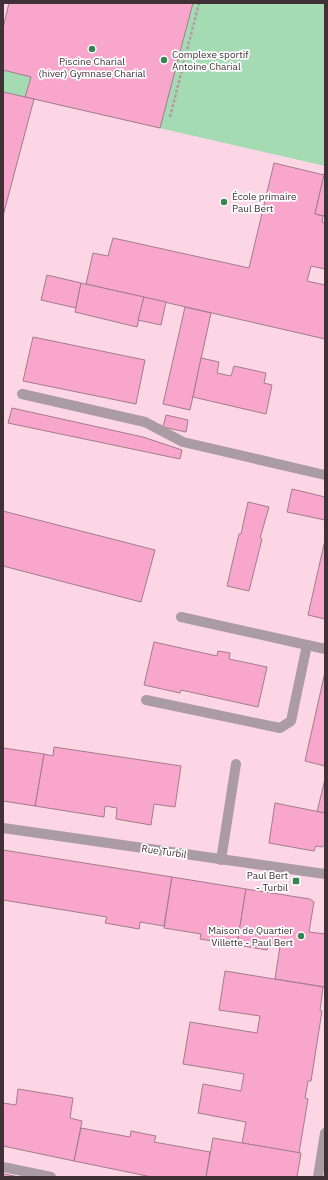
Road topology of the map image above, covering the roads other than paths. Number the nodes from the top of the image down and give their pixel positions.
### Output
1 (22, 394) dead end
2 (325, 475) edge
3 (181, 617) dead end
4 (307, 645) junction
5 (325, 649) edge
6 (146, 700) dead end
7 (236, 764) dead end
8 (3, 828) edge
9 (221, 860) junction
10 (325, 874) edge
11 (325, 1133) edge
12 (3, 1167) edge
13 (51, 1177) edge
14 (318, 1177) edge

1 - 2 street
3 - 4 street
4 - 5 street
4 - 6 street
7 - 9 street
8 - 9 street, Rue Turbil
9 - 10 street, Rue Turbil
11 - 14 street
12 - 13 street

